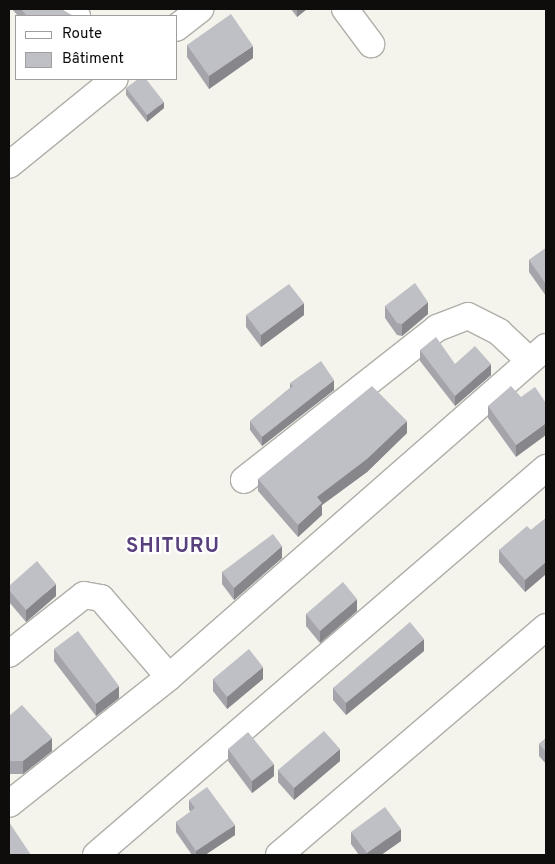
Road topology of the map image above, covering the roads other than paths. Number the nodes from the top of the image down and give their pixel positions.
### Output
1 (200, 9) edge
2 (345, 9) edge
3 (178, 26) edge
4 (371, 44) dead end
5 (114, 80) edge
6 (9, 165) edge
7 (538, 354) edge
8 (546, 468) edge
9 (244, 480) dead end
10 (546, 628) edge
11 (9, 654) edge
12 (169, 677) junction
13 (9, 804) edge
14 (96, 855) edge
15 (279, 855) edge

1 - 3 street
2 - 4 street
5 - 6 street
7 - 9 street
7 - 12 street
8 - 14 street
10 - 15 street
11 - 12 street
12 - 13 street

